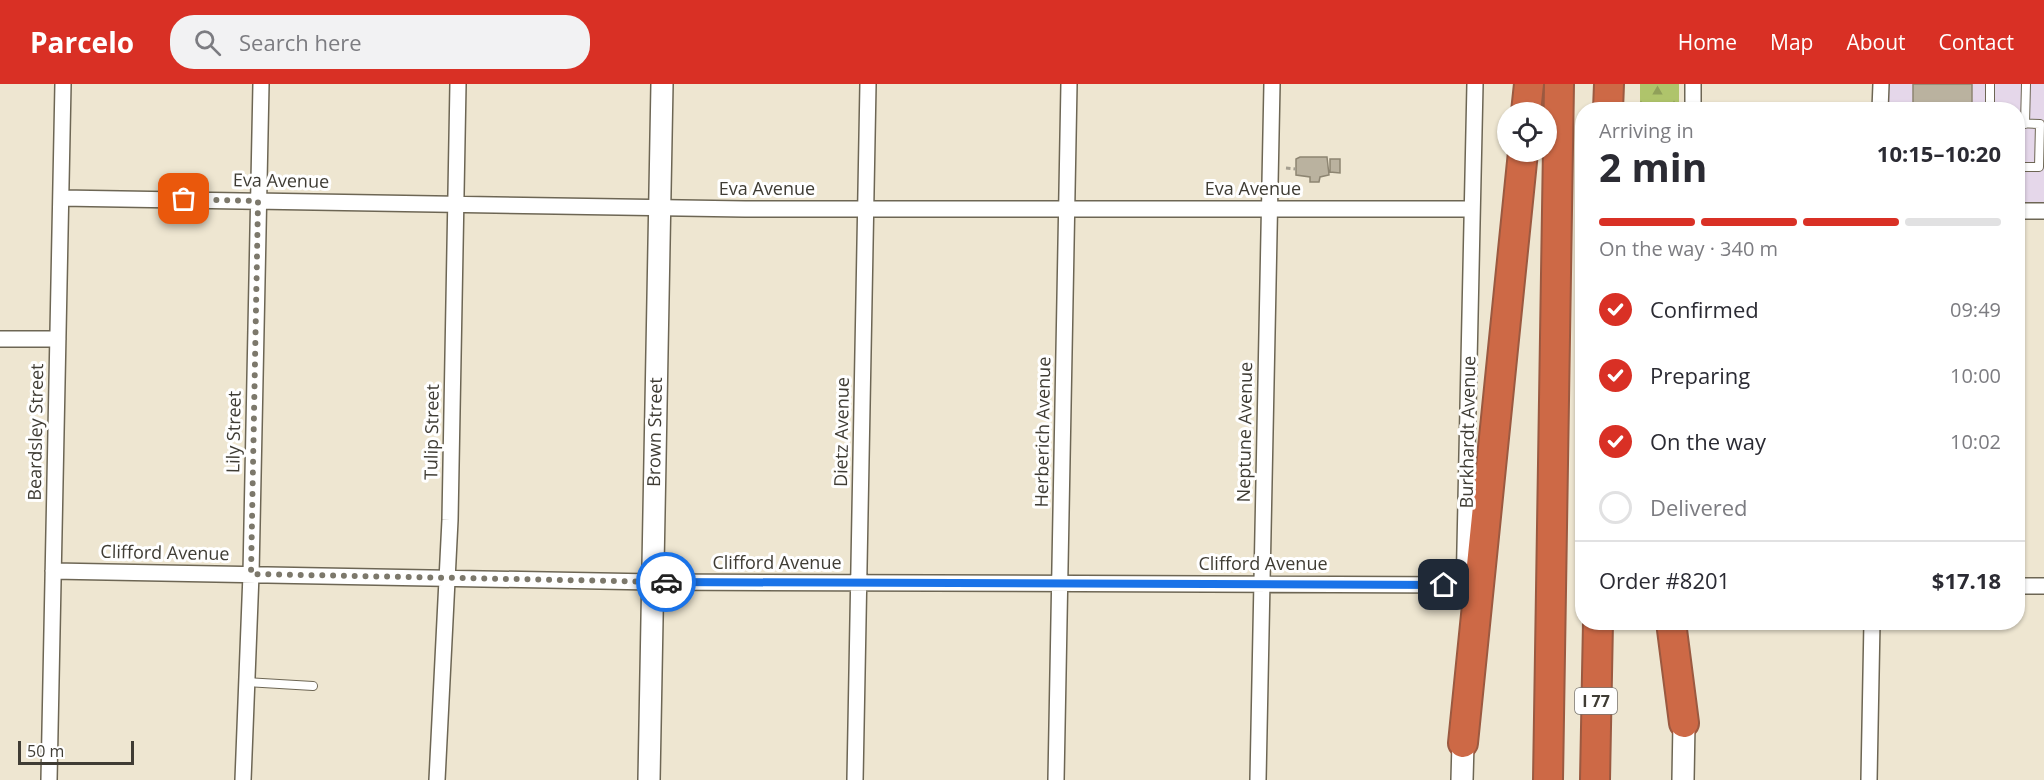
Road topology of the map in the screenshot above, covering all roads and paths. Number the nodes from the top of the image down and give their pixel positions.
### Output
1 (63, 84) edge
2 (261, 84) edge
3 (458, 84) edge
4 (662, 84) edge
5 (868, 84) edge
6 (1069, 84) edge
7 (1272, 84) edge
8 (1475, 84) edge
9 (1529, 84) edge
10 (1559, 84) edge
11 (1609, 84) edge
12 (1623, 84) edge
13 (1693, 84) edge
14 (1881, 84) edge
15 (1990, 84) edge
16 (2026, 84) edge
17 (1527, 102) edge
18 (1608, 102) edge
19 (1623, 102) edge
20 (1693, 102) edge
21 (1880, 102) edge
22 (1990, 102) edge
23 (2024, 102) edge
24 (2025, 124) edge
25 (2042, 124) edge
26 (1522, 162) edge
27 (2025, 167) edge
28 (2042, 167) edge
29 (1288, 168) dead end
30 (1296, 169) dead end
31 (61, 198) junction
32 (258, 201) junction
33 (456, 204) junction
34 (659, 207) junction
35 (866, 208) junction
36 (1068, 208) junction
37 (1269, 209) junction
38 (1472, 209) junction
39 (2025, 211) edge
40 (2044, 211) edge
41 (0, 339) edge
42 (58, 339) junction
43 (53, 571) junction
44 (251, 574) junction
45 (447, 579) junction
46 (653, 582) junction
47 (858, 583) junction
48 (1060, 583) junction
49 (1262, 584) junction
50 (1464, 585) junction
51 (2025, 586) edge
52 (2044, 586) edge
53 (1598, 630) edge
54 (1672, 630) edge
55 (1685, 630) edge
56 (1872, 630) edge
57 (246, 682) junction
58 (313, 686) dead end
59 (1684, 723) junction
60 (1463, 743) junction
61 (49, 780) edge
62 (243, 780) edge
63 (437, 780) edge
64 (649, 780) edge
65 (855, 780) edge
66 (1056, 780) edge
67 (1258, 780) edge
68 (1462, 780) edge
69 (1548, 780) edge
70 (1595, 780) edge
71 (1683, 780) edge
72 (1869, 780) edge

1 - 31 street, Beardsley Street
2 - 32 street, Lily Street
3 - 33 street, Tulip Street
4 - 34 main road, Brown Street
5 - 35 street, Dietz Avenue
6 - 36 street, Herberich Avenue
7 - 37 street, Neptune Avenue
8 - 38 street, Burkhardt Avenue
9 - 17 highway
10 - 69 highway, I 77
11 - 18 highway
12 - 19 highway
13 - 20 street
14 - 21 street
15 - 22 lane
16 - 23 lane
24 - 25 lane
25 - 28 lane
26 - 60 highway
27 - 28 lane
29 - 30 path
31 - 32 street, Eva Avenue
31 - 42 street, Beardsley Street
32 - 33 street, Eva Avenue
32 - 44 street, Lily Street
33 - 34 street, Eva Avenue
33 - 45 street, Tulip Street
34 - 35 street, Eva Avenue
34 - 46 main road, Brown Street
35 - 36 street, Eva Avenue
35 - 47 street, Dietz Avenue
36 - 37 street, Eva Avenue
36 - 48 street, Herberich Avenue
37 - 38 street, Eva Avenue
37 - 49 street, Neptune Avenue
38 - 50 street, Burkhardt Avenue
39 - 40 street
41 - 42 street
42 - 43 street, Beardsley Street
43 - 44 street, Clifford Avenue
43 - 61 street, Beardsley Street
44 - 45 street, Clifford Avenue
44 - 57 street, Lily Street
45 - 46 street, Clifford Avenue
45 - 63 street, Tulip Street
46 - 47 street, Clifford Avenue
46 - 64 main road, Brown Street
47 - 48 street, Clifford Avenue
47 - 65 street, Dietz Avenue
48 - 49 street, Clifford Avenue
48 - 66 street, Herberich Avenue
49 - 50 street, Clifford Avenue
49 - 67 street, Neptune Avenue
50 - 60 street, Burkhardt Avenue
51 - 52 street
53 - 70 highway, I 77
54 - 59 highway
55 - 59 street
56 - 72 street
57 - 58 lane
57 - 62 street, Lily Street
59 - 71 main road
60 - 68 main road, Burkhardt Avenue

